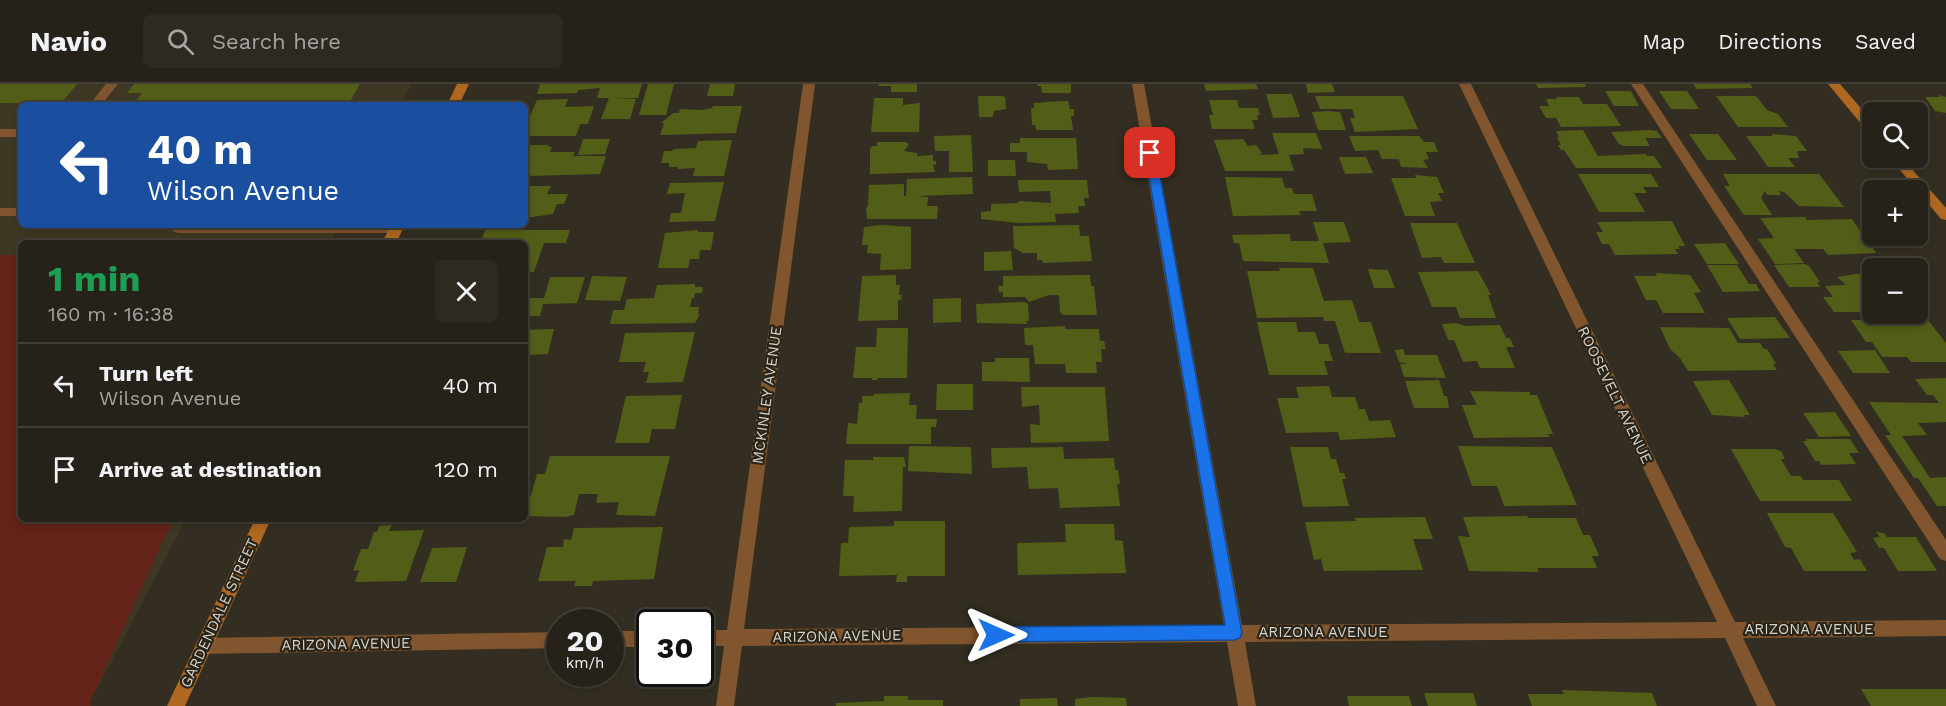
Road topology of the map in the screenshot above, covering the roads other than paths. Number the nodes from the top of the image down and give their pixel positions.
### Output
1 (112, 84) edge
2 (463, 84) edge
3 (809, 84) edge
4 (1138, 84) edge
5 (1465, 84) edge
6 (1637, 84) edge
7 (1834, 84) edge
8 (97, 102) edge
9 (454, 102) edge
10 (1862, 117) edge
11 (0, 133) edge
12 (18, 133) edge
13 (1905, 168) edge
14 (0, 212) edge
15 (18, 212) edge
16 (1946, 216) edge
17 (262, 522) edge
18 (1946, 555) edge
19 (1946, 628) edge
20 (1728, 630) junction
21 (1234, 633) junction
22 (734, 637) junction
23 (714, 638) edge
24 (546, 640) edge
25 (204, 646) junction
26 (176, 706) edge
27 (725, 706) edge
28 (1247, 706) edge
29 (1767, 706) edge

1 - 8 street
2 - 9 street
3 - 22 street, MCKINLEY AVENUE
4 - 21 street
5 - 20 street, ROOSEVELT AVENUE
6 - 18 street
7 - 10 street
11 - 12 street
13 - 16 street
14 - 15 street
17 - 25 street, GARDENDALE STREET
19 - 20 street, ARIZONA AVENUE
20 - 21 street, ARIZONA AVENUE
20 - 29 street, ROOSEVELT AVENUE
21 - 22 street, ARIZONA AVENUE
21 - 28 street
22 - 23 street, ARIZONA AVENUE
22 - 27 street, MCKINLEY AVENUE
24 - 25 street, ARIZONA AVENUE
25 - 26 street, GARDENDALE STREET

